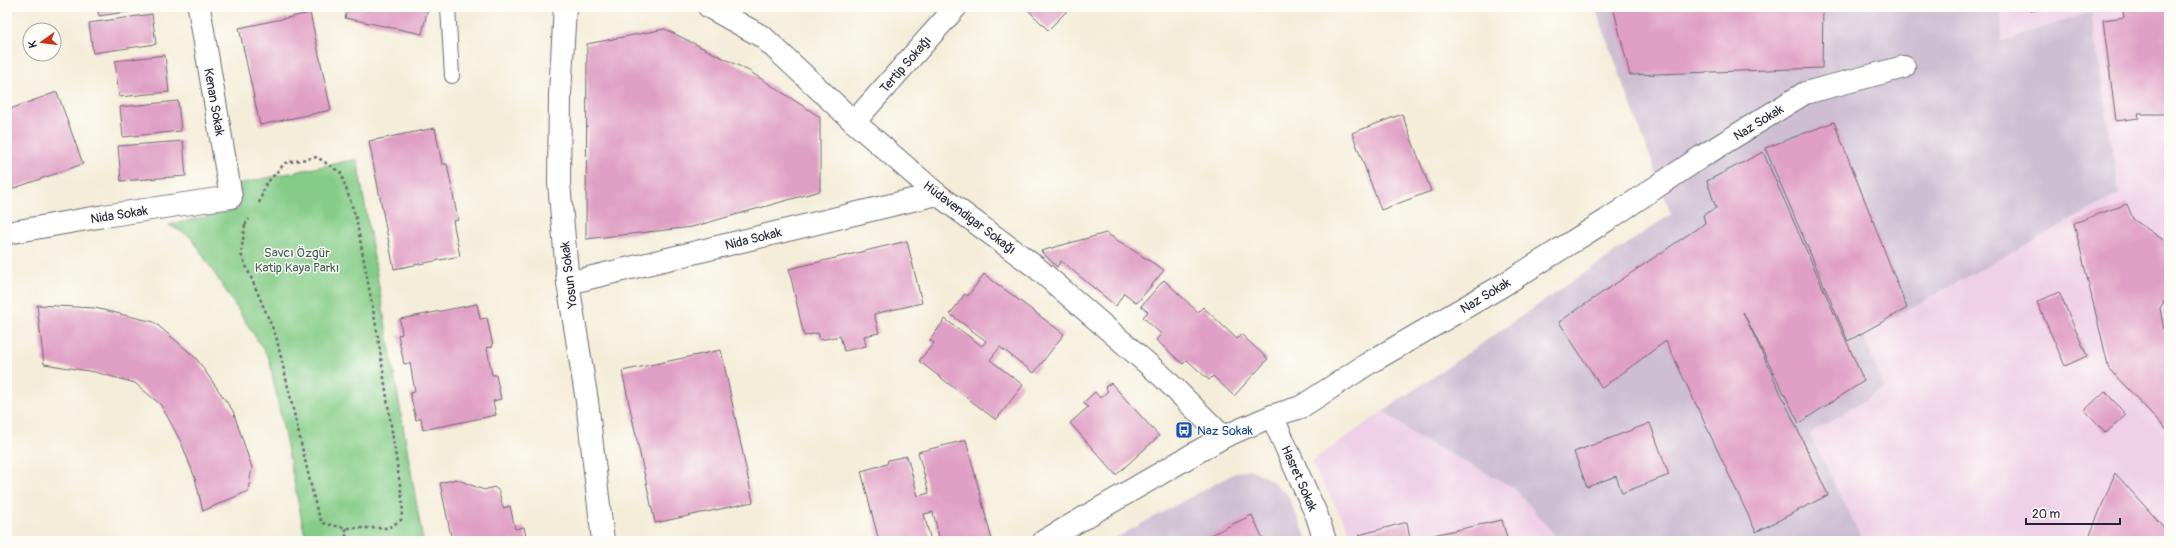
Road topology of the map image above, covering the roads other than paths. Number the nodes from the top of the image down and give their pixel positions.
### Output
1 (199, 7) edge
2 (448, 7) edge
3 (565, 7) edge
4 (709, 7) edge
5 (956, 7) edge
6 (1904, 67) dead end
7 (452, 76) dead end
8 (854, 122) junction
9 (938, 194) junction
10 (232, 198) joint
11 (7, 233) edge
12 (568, 283) junction
13 (1272, 416) junction
14 (1223, 437) junction
15 (603, 541) edge
16 (1044, 541) edge
17 (1325, 541) edge

1 - 10 street, Kenan Sokak
2 - 7 lane
3 - 12 street, Yosun Sokak
4 - 8 street, Hüdavendigar Sokağı
5 - 8 street, Tertip Sokağı
6 - 13 street, Naz Sokak
8 - 9 street, Hüdavendigar Sokağı
9 - 12 street, Nida Sokak
9 - 14 street, Hüdavendigar Sokağı
10 - 11 street, Nida Sokak
12 - 15 street, Yosun Sokak
13 - 14 street, Naz Sokak
13 - 17 street, Hasret Sokak
14 - 16 street, Naz Sokak

